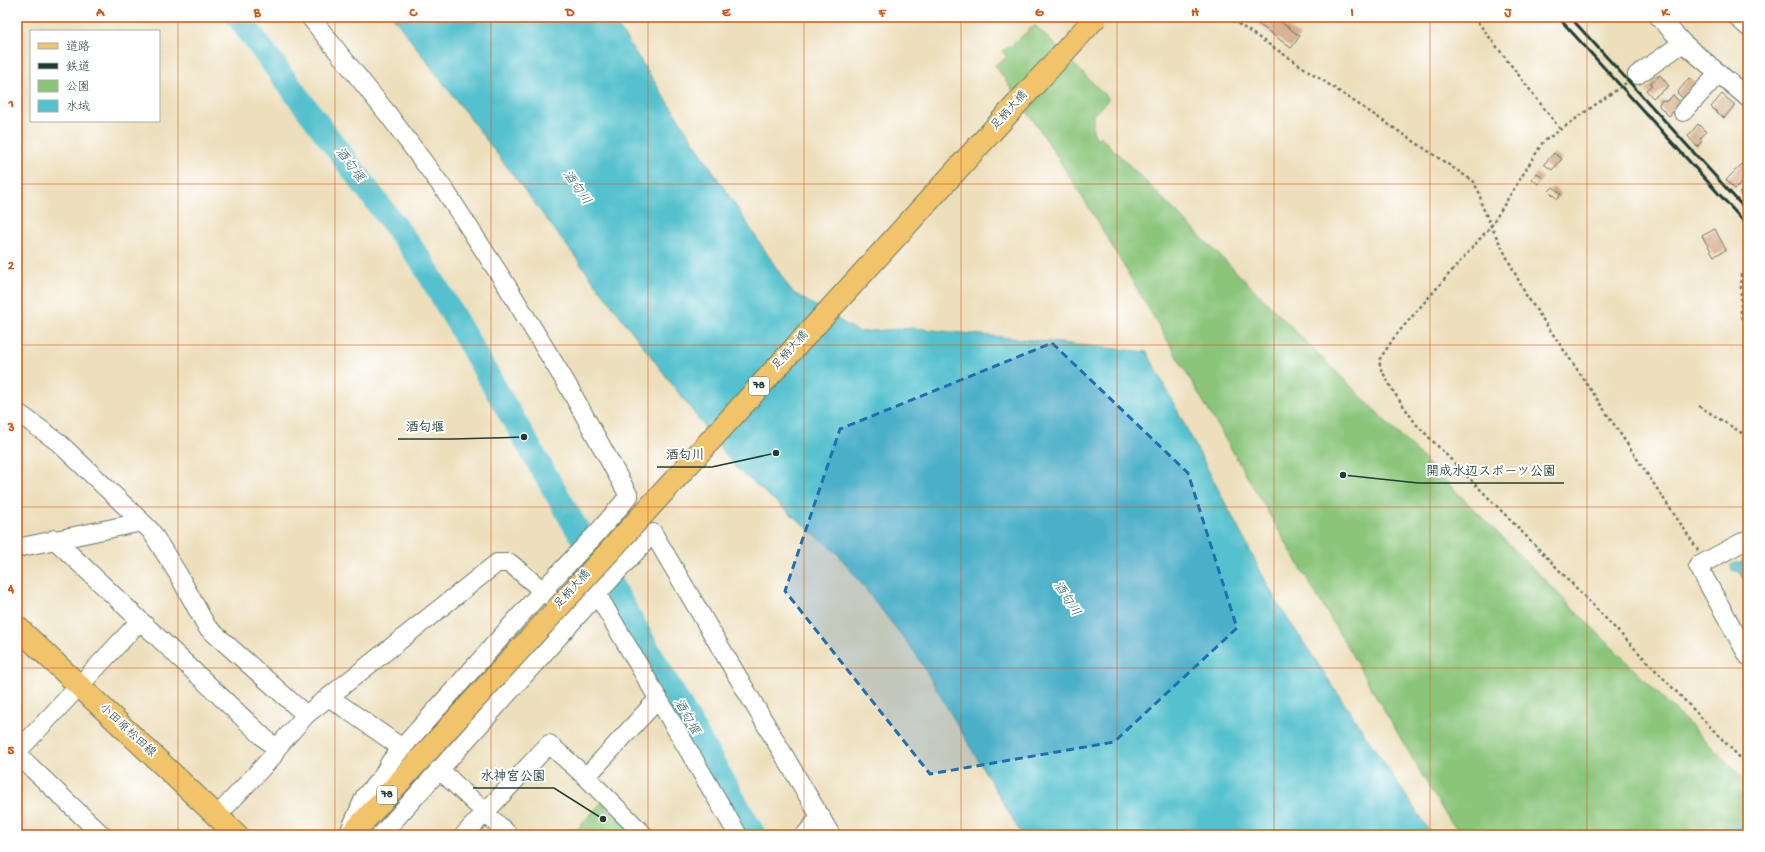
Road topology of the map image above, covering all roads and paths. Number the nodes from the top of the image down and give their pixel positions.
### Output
1 (310, 17) edge
2 (1096, 17) edge
3 (1228, 17) edge
4 (1474, 17) edge
5 (1659, 17) edge
6 (1738, 17) edge
7 (1748, 27) edge
8 (1683, 43) junction
9 (1719, 73) junction
10 (1637, 75) joint
11 (1748, 98) edge
12 (1683, 112) dead end
13 (1560, 129) junction
14 (1491, 226) junction
15 (1741, 274) dead end
16 (1748, 323) edge
17 (1699, 406) dead end
18 (17, 412) edge
19 (1748, 437) edge
20 (142, 522) junction
21 (54, 539) junction
22 (1748, 539) edge
23 (17, 548) edge
24 (1705, 562) junction
25 (604, 587) junction
26 (543, 590) junction
27 (575, 618) junction
28 (140, 621) junction
29 (17, 627) edge
30 (1748, 656) edge
31 (79, 687) junction
32 (329, 697) junction
33 (658, 699) junction
34 (306, 715) junction
35 (402, 748) junction
36 (276, 749) junction
37 (17, 753) edge
38 (431, 763) junction
39 (1748, 766) edge
40 (586, 777) junction
41 (484, 812) junction
42 (217, 816) junction
43 (821, 816) junction
44 (102, 835) edge
45 (238, 835) edge
46 (350, 835) edge
47 (381, 835) edge
48 (464, 835) edge
49 (509, 835) edge
50 (644, 835) edge
51 (738, 835) edge
52 (805, 835) edge
53 (831, 835) edge

1 - 26 street
2 - 38 main road, 足柄大橋 / 78, bridge
3 - 14 path
4 - 13 path
5 - 8 street
6 - 7 street
8 - 9 street
8 - 10 street
9 - 11 street
9 - 12 street
10 - 13 path
13 - 14 path
14 - 24 path
14 - 39 path
15 - 16 path
17 - 19 path
18 - 20 street
20 - 21 street
20 - 34 street
21 - 23 street
21 - 28 street
22 - 24 street
24 - 30 street
25 - 27 street
25 - 33 street
25 - 43 street
26 - 27 street
26 - 32 street
26 - 35 street
27 - 38 street
28 - 31 street
28 - 36 street
29 - 31 main road, 小田原松田線
31 - 37 street
31 - 42 main road, 小田原松田線
32 - 34 street
32 - 35 street
33 - 40 street
33 - 51 street
34 - 36 street
35 - 46 street
36 - 42 street
37 - 44 street
38 - 41 street
38 - 46 main road, 78
38 - 47 street
40 - 41 street
40 - 50 street
41 - 48 street
41 - 49 street
42 - 45 main road, 小田原松田線
43 - 52 street
43 - 53 street

